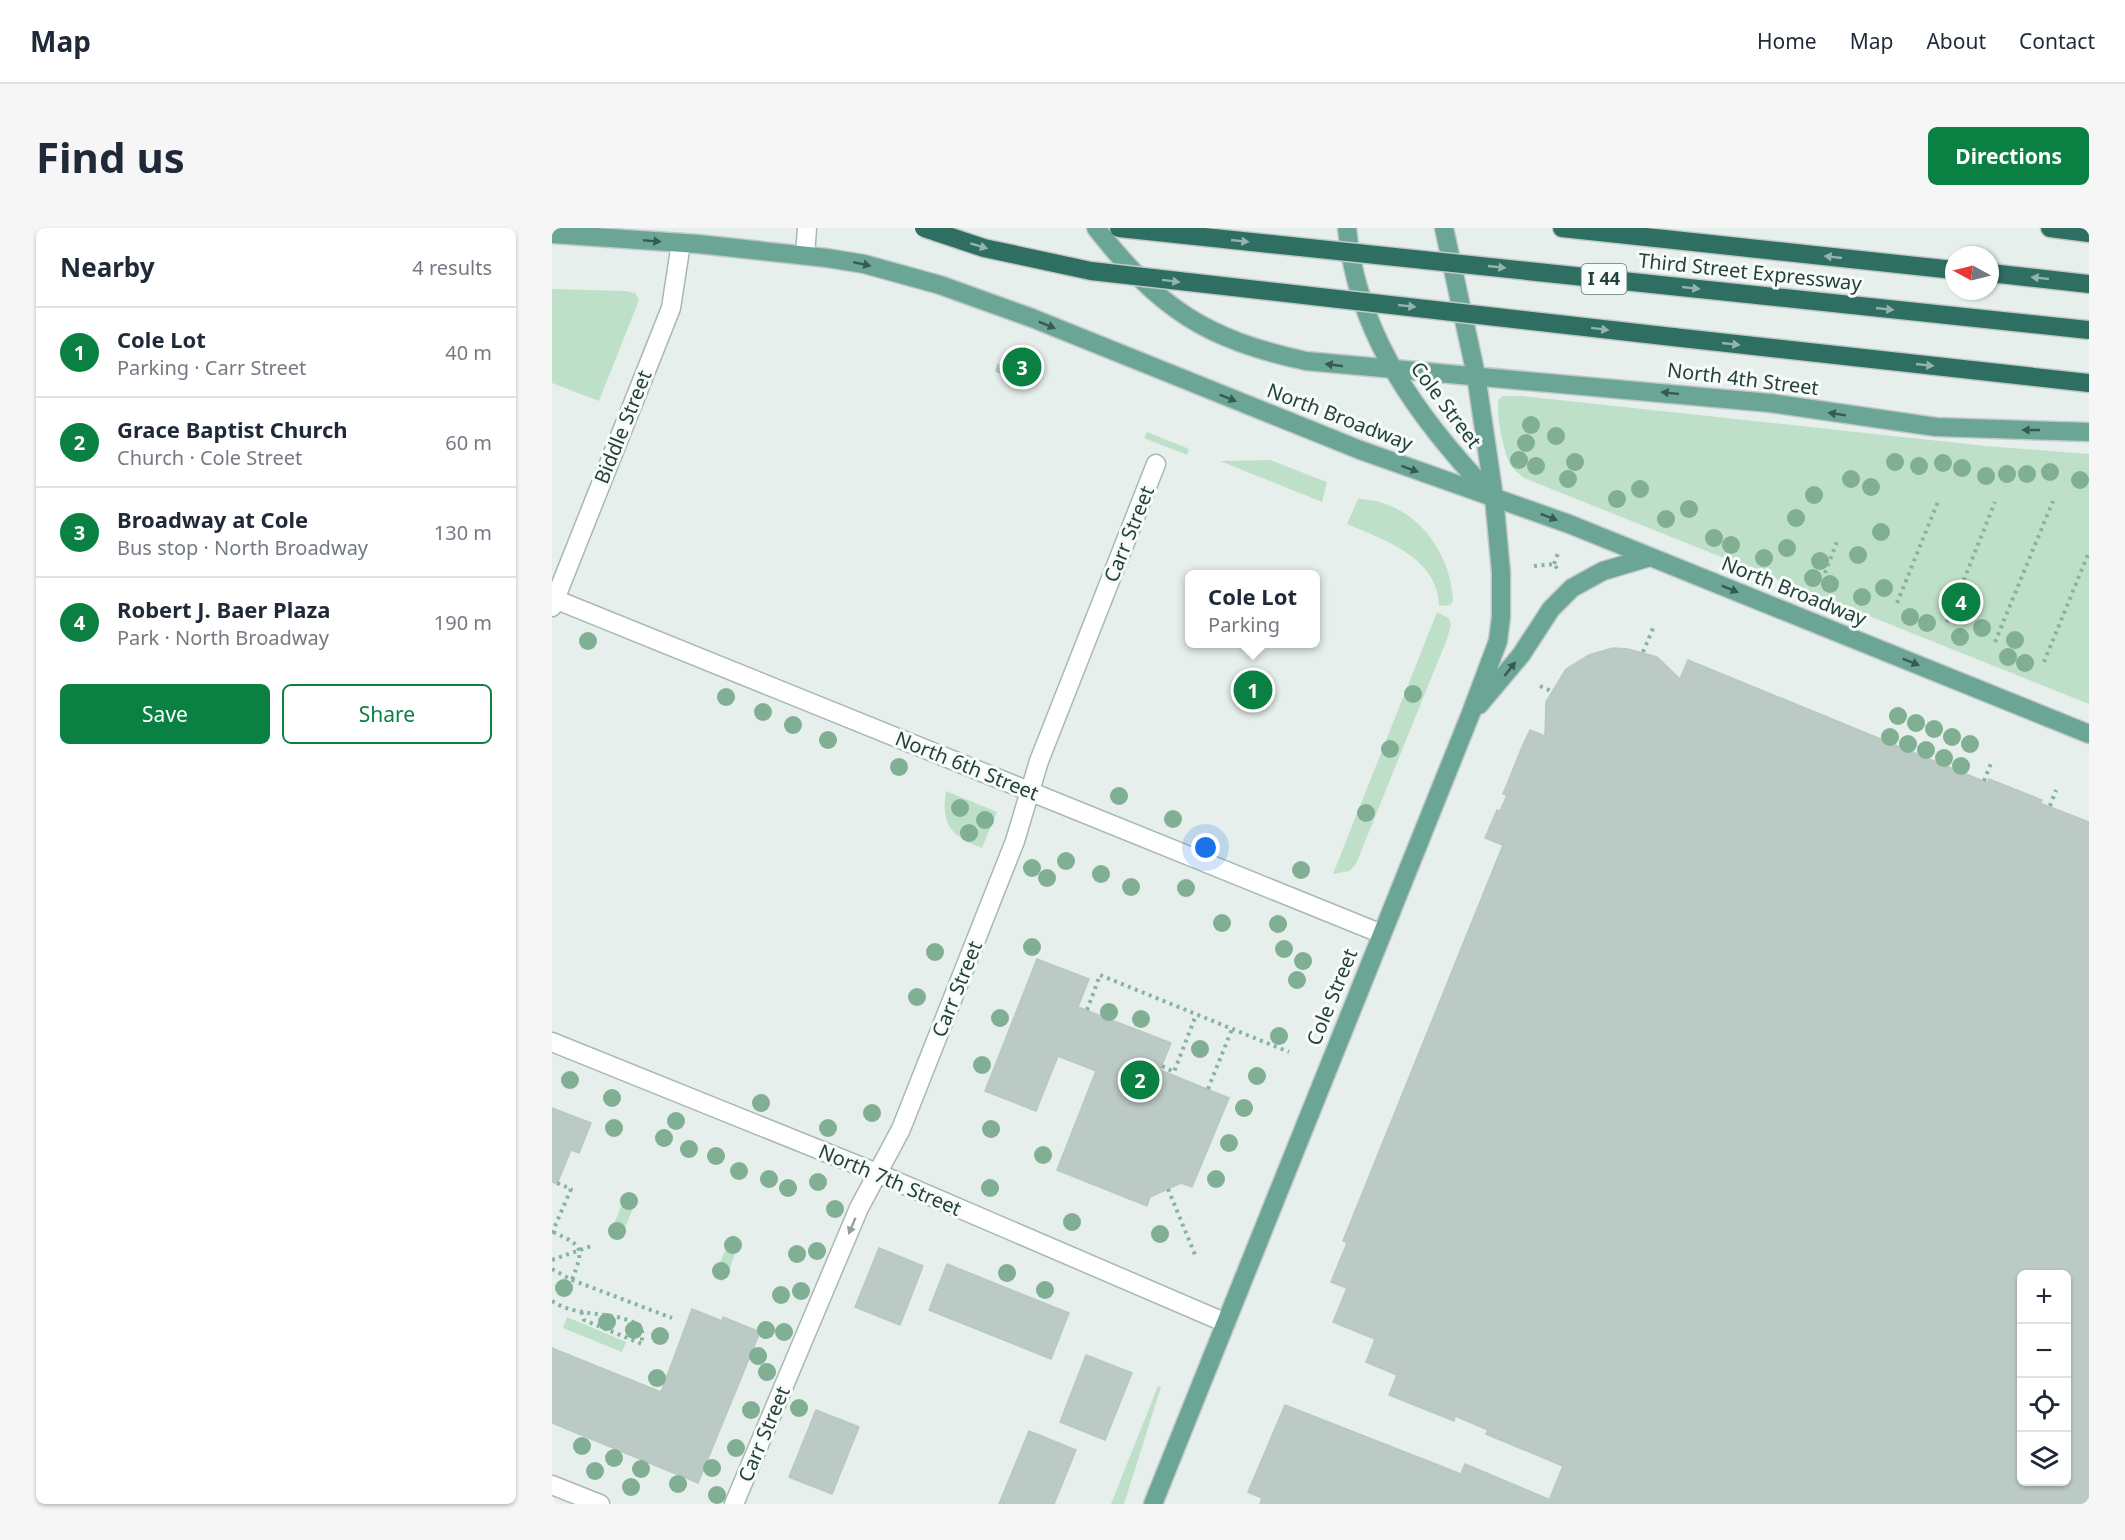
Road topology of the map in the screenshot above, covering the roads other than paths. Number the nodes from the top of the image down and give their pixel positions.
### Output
1 (807, 228) edge
2 (924, 228) edge
3 (1096, 228) edge
4 (1119, 228) edge
5 (1347, 228) edge
6 (1444, 228) edge
7 (1562, 228) edge
8 (2050, 228) edge
9 (2089, 232) edge
10 (552, 234) edge
11 (681, 243) junction
12 (804, 255) junction
13 (1945, 269) edge
14 (1999, 274) edge
15 (2089, 284) edge
16 (2089, 330) edge
17 (1392, 371) junction
18 (1476, 375) junction
19 (2089, 383) edge
20 (2089, 432) edge
21 (1156, 464) dead end
22 (1494, 497) junction
23 (1650, 557) junction
24 (553, 601) edge
25 (1471, 713) junction
26 (2089, 734) edge
27 (1029, 792) junction
28 (1382, 934) junction
29 (552, 1042) edge
30 (877, 1173) junction
31 (1226, 1323) junction
32 (552, 1485) edge
33 (600, 1504) edge
34 (734, 1504) edge
35 (1153, 1504) edge

1 - 12 street
2 -> 19 highway, bridge
17 -> 3 main road, North Broadway
4 -> 16 highway, Third Street Expressway / I 44, bridge
5 - 17 main road, Cole Street
6 - 18 main road, Cole Street
13 -> 7 highway, Third Street Expressway / I 44
8 - 9 highway
10 -> 11 main road, North Broadway
11 - 12 main road, North Broadway
11 - 24 street, Biddle Street
12 -> 22 main road, North Broadway
15 -> 14 highway
17 - 18 main road, North 4th Street
17 - 22 main road, Cole Street
20 -> 18 main road, North 4th Street
18 - 22 main road, Cole Street
21 - 27 street, Carr Street
22 -> 23 main road, North Broadway
22 - 25 main road, Cole Street
25 -> 23 main road
23 -> 26 main road, North Broadway
24 - 27 street, North 6th Street
25 - 28 main road, Cole Street
27 - 28 street, North 6th Street
27 - 30 street, Carr Street
28 - 31 main road, Cole Street
29 - 30 street, North 7th Street
30 - 31 street, North 7th Street
30 -> 34 street, Carr Street
31 - 35 main road, Cole Street
32 - 33 street

